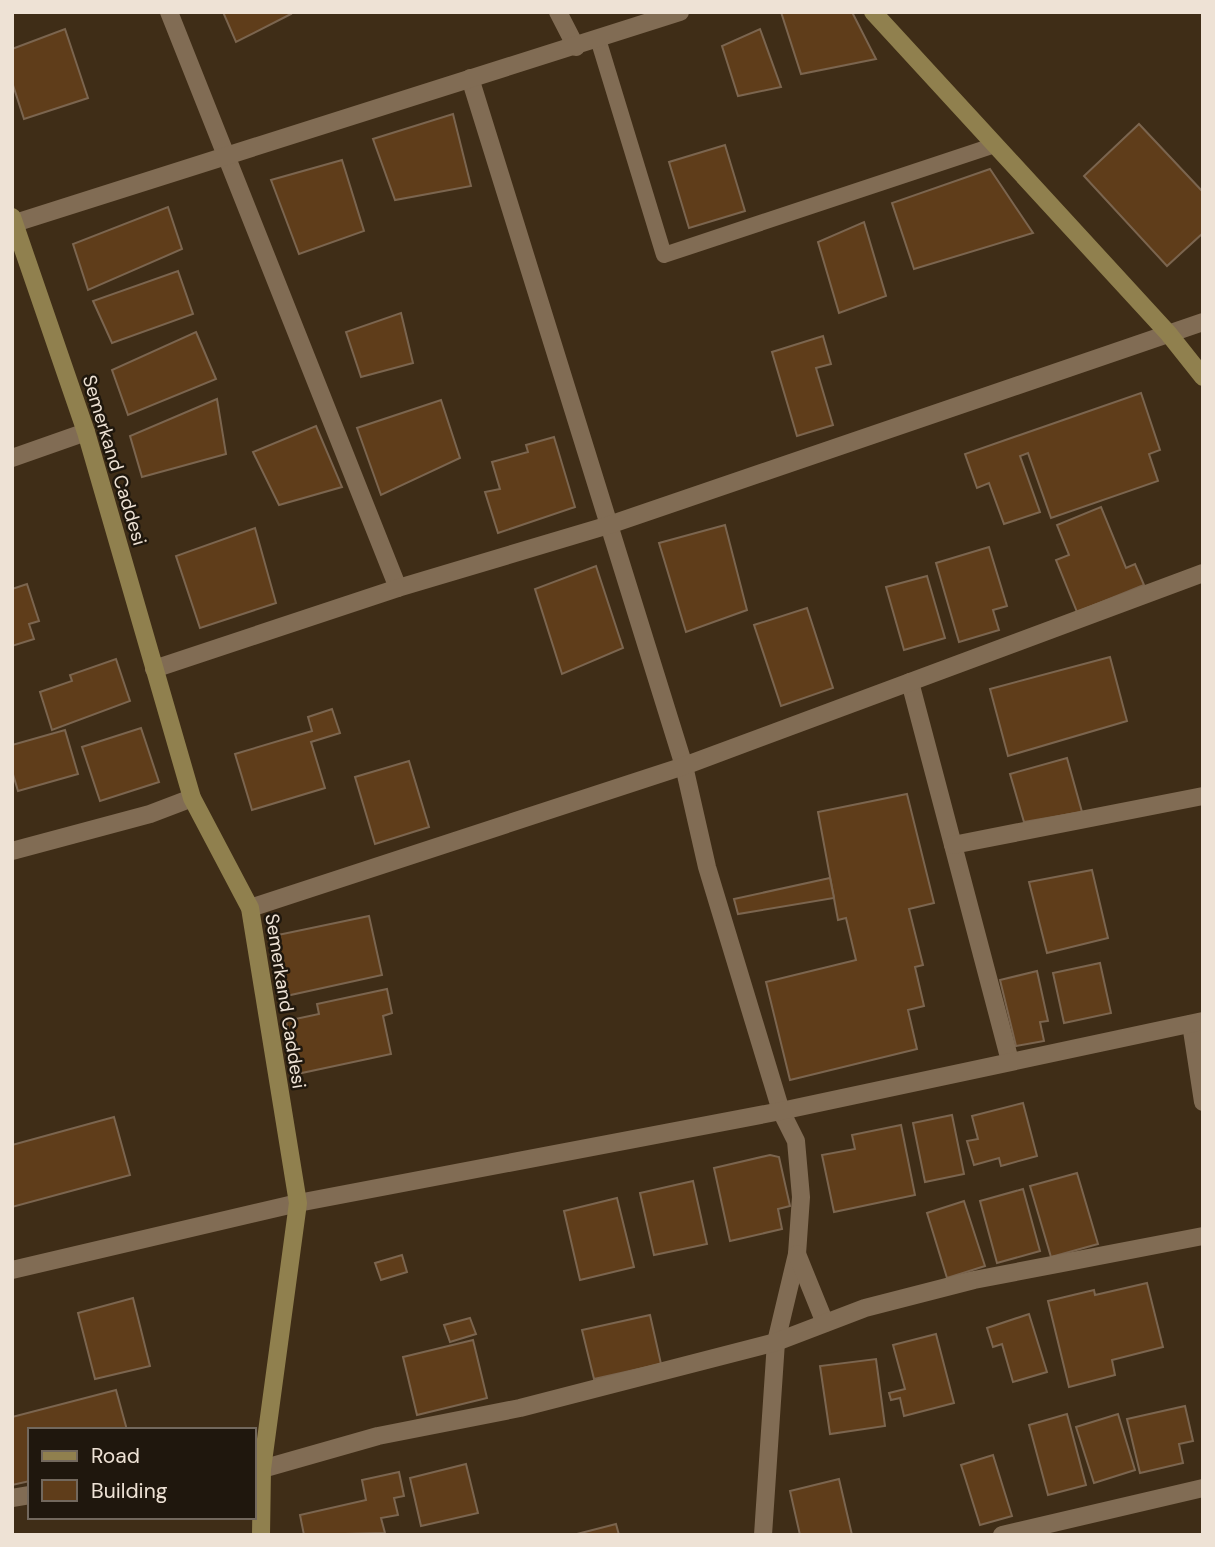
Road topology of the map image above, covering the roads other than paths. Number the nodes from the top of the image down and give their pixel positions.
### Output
1 (169, 12) edge
2 (558, 12) edge
3 (680, 12) edge
4 (873, 12) edge
5 (598, 39) junction
6 (576, 47) junction
7 (470, 78) junction
8 (995, 145) junction
9 (225, 156) junction
10 (13, 220) edge
11 (18, 251) edge
12 (1203, 322) edge
13 (1168, 334) junction
14 (1203, 377) edge
15 (86, 432) junction
16 (12, 457) edge
17 (609, 525) junction
18 (1203, 573) edge
19 (398, 588) junction
20 (154, 669) junction
21 (910, 681) junction
22 (684, 766) junction
23 (1203, 796) edge
24 (192, 798) junction
25 (953, 845) junction
26 (12, 851) edge
27 (250, 908) junction
28 (1197, 1023) edge
29 (1010, 1060) junction
30 (1203, 1102) edge
31 (781, 1111) junction
32 (298, 1203) junction
33 (1203, 1236) edge
34 (797, 1254) junction
35 (12, 1270) edge
36 (825, 1323) junction
37 (776, 1342) junction
38 (260, 1447) edge
39 (262, 1469) junction
40 (1203, 1488) edge
41 (261, 1535) edge
42 (763, 1535) edge
43 (1002, 1535) edge

1 - 9 street
2 - 6 street
3 - 5 street
4 - 8 street
5 - 6 street
5 - 8 lane
6 - 7 street
7 - 9 street
7 - 17 street
8 - 13 street
9 - 10 street
9 - 19 street
10 - 11 street, Semerkand Caddesi
11 - 15 street, Semerkand Caddesi
12 - 13 street
13 - 14 street
13 - 17 street
15 - 16 street
15 - 20 street, Semerkand Caddesi
17 - 19 street
17 - 22 street
18 - 21 street
19 - 20 street
20 - 24 street, Semerkand Caddesi
21 - 22 street
21 - 25 street
22 - 27 street
22 - 31 street
23 - 25 street
24 - 26 street
24 - 27 street, Semerkand Caddesi
25 - 29 street
27 - 32 street, Semerkand Caddesi
28 - 29 street
28 - 30 street
29 - 31 street
31 - 32 street
31 - 34 street
32 - 35 street
32 - 38 street, Semerkand Caddesi
33 - 36 street
34 - 36 street
34 - 37 street
36 - 37 street
37 - 39 street
37 - 42 street
38 - 39 street, Semerkand Caddesi
39 - 41 street, Semerkand Caddesi
40 - 43 street

